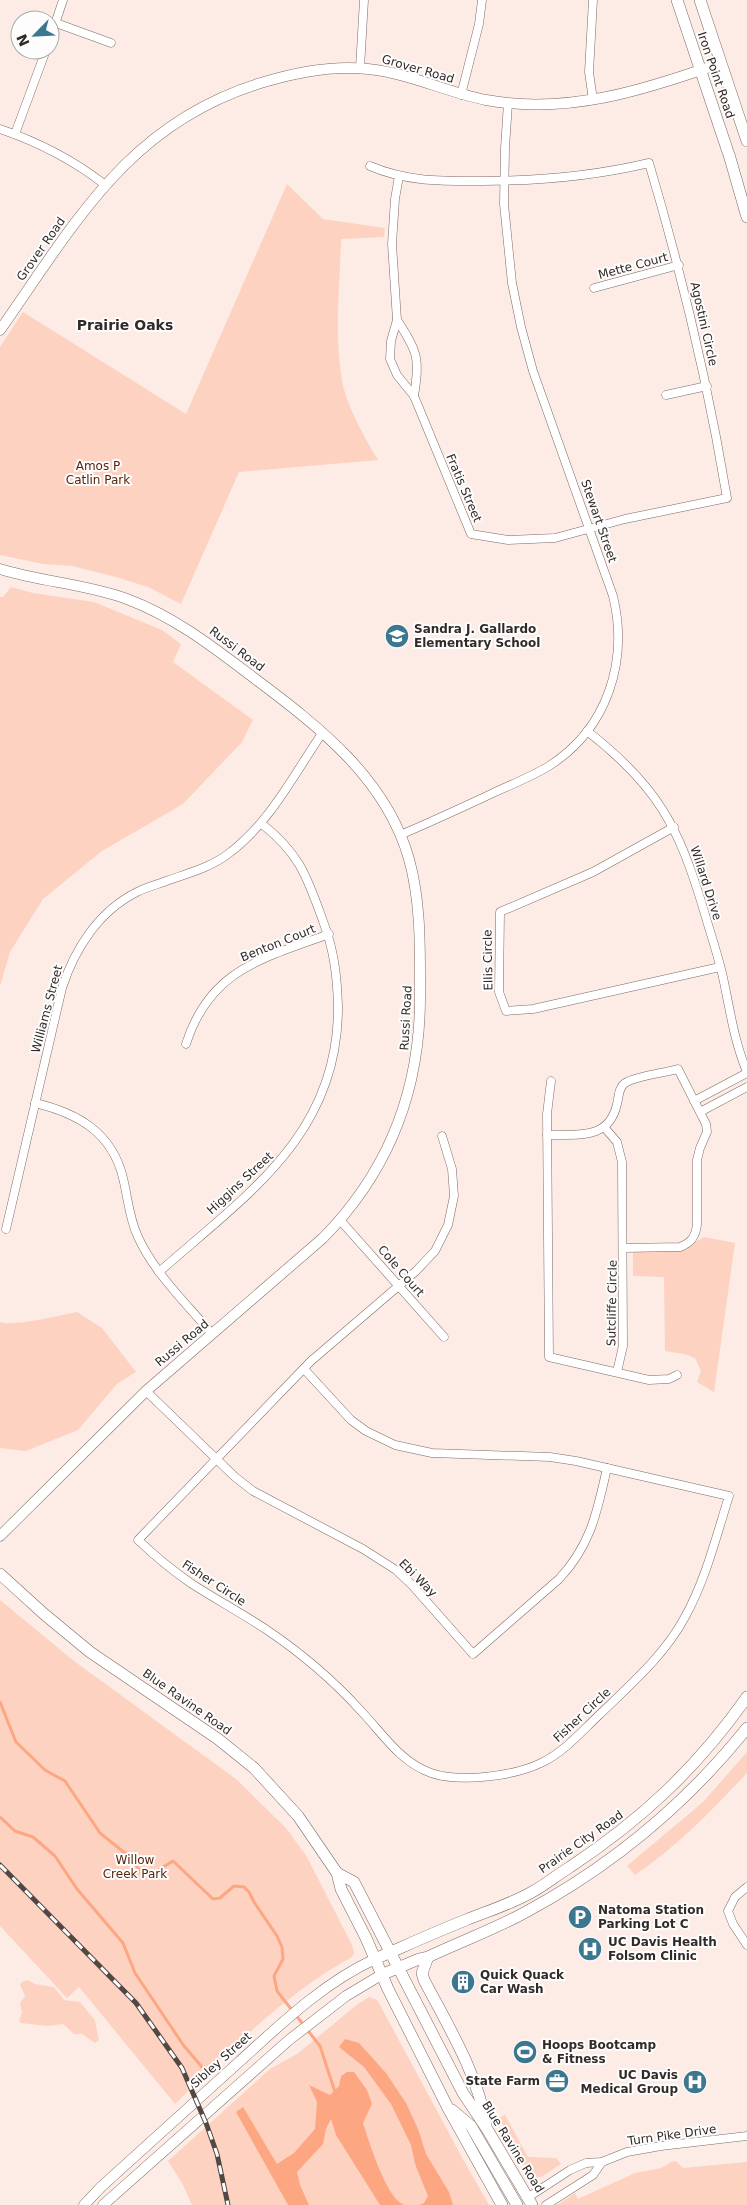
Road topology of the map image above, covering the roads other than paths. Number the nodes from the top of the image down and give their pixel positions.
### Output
1 (364, 0) edge
2 (482, 0) edge
3 (593, 0) edge
4 (676, 0) edge
5 (700, 0) edge
6 (60, 24) edge
7 (112, 43) dead end
8 (42, 60) edge
9 (721, 63) junction
10 (360, 68) junction
11 (701, 70) junction
12 (461, 95) junction
13 (593, 100) junction
14 (508, 103) junction
15 (0, 129) edge
16 (15, 134) junction
17 (747, 141) edge
18 (370, 166) dead end
19 (399, 176) junction
20 (504, 181) junction
21 (104, 184) junction
22 (747, 217) edge
23 (679, 265) junction
24 (594, 288) dead end
25 (397, 320) junction
26 (0, 330) edge
27 (707, 386) junction
28 (666, 395) dead end
29 (414, 396) junction
30 (590, 529) junction
31 (0, 569) edge
32 (588, 731) junction
33 (323, 732) junction
34 (262, 824) junction
35 (674, 827) junction
36 (400, 835) junction
37 (329, 934) junction
38 (720, 967) junction
39 (186, 1044) dead end
40 (747, 1072) edge
41 (551, 1081) dead end
42 (747, 1087) edge
43 (694, 1101) junction
44 (35, 1103) junction
45 (700, 1112) junction
46 (604, 1127) junction
47 (547, 1135) junction
48 (442, 1136) dead end
49 (340, 1220) junction
50 (6, 1229) dead end
51 (624, 1248) junction
52 (159, 1272) junction
53 (398, 1286) junction
54 (212, 1334) junction
55 (444, 1337) dead end
56 (304, 1370) junction
57 (617, 1372) junction
58 (678, 1375) dead end
59 (146, 1391) junction
60 (217, 1459) junction
61 (607, 1468) junction
62 (0, 1536) edge
63 (0, 1574) edge
64 (747, 1698) edge
65 (747, 1728) edge
66 (337, 1872) junction
67 (747, 1887) edge
68 (747, 1945) edge
69 (390, 1953) junction
70 (428, 1957) junction
71 (375, 1959) junction
72 (397, 1968) junction
73 (381, 1975) junction
74 (448, 2108) junction
75 (487, 2129) junction
76 (747, 2136) edge
77 (602, 2162) junction
78 (528, 2203) edge
79 (84, 2205) edge
80 (102, 2205) edge
81 (502, 2205) edge
82 (517, 2205) edge
83 (546, 2205) edge

1 - 10 street
2 - 12 street
3 - 13 street
4 - 11 main road, Iron Point Road
5 - 9 main road, Iron Point Road
6 - 7 street
8 - 16 street
9 - 11 street, Grover Road
9 - 17 main road, Iron Point Road
10 - 12 street, Grover Road
10 - 21 street, Grover Road
11 - 13 street, Grover Road
11 - 22 main road, Iron Point Road
12 - 14 street, Grover Road
13 - 14 street, Grover Road
14 - 20 street, Stewart Street
15 - 16 street
16 - 21 street
18 - 19 street
19 - 20 street
19 - 25 street, Fratis Street
20 - 23 street, Agostini Circle
20 - 30 street, Stewart Street
21 - 26 street, Grover Road
23 - 24 street, Mette Court
23 - 27 street, Agostini Circle
25 - 29 street, Fratis Street
25 - 29 street, Fratis Street
27 - 28 street
27 - 30 street, Agostini Circle
29 - 30 street, Fratis Street
30 - 32 street, Stewart Street
31 - 33 street, Russi Road
32 - 35 street, Willard Drive
32 - 36 street, Stewart Street
33 - 34 street, Williams Street
33 - 36 street, Russi Road
34 - 37 street, Higgins Street
34 - 44 street, Williams Street
35 - 38 street, Willard Drive
35 - 38 street, Ellis Circle
36 - 49 street, Russi Road
37 - 39 street, Benton Court
37 - 52 street, Higgins Street
38 - 40 street, Willard Drive
40 - 43 street
41 - 47 street
42 - 45 street
43 - 45 street
43 - 46 street
44 - 50 street, Williams Street
44 - 52 street
45 - 51 street
46 - 47 street
46 - 51 street, Sutcliffe Circle
47 - 57 street
48 - 53 street, Fisher Circle
49 - 53 street, Cole Court
49 - 54 street, Russi Road
51 - 57 street, Sutcliffe Circle
52 - 54 street
53 - 55 street, Cole Court
53 - 56 street, Fisher Circle
54 - 59 street, Russi Road
56 - 60 street, Fisher Circle
56 - 61 street, Fisher Circle
57 - 58 street
59 - 60 street, Ebi Way
59 - 62 street, Russi Road
60 - 61 street, Ebi Way
60 - 61 street, Fisher Circle
63 - 66 main road, Blue Ravine Road
64 - 69 main road, Prairie City Road
65 - 70 main road
66 - 69 main road, Blue Ravine Road
66 - 71 main road, Blue Ravine Road
67 - 68 street
69 - 71 main road, Sibley Street
69 - 72 main road, Blue Ravine Road
70 - 72 main road
70 - 75 main road
71 - 73 main road, Blue Ravine Road
71 - 79 street, Sibley Street
72 - 73 main road
72 - 75 main road, Blue Ravine Road
73 - 74 main road, Blue Ravine Road
73 - 80 street
74 - 81 main road, Blue Ravine Road
74 - 82 main road
75 - 78 main road, Blue Ravine Road
76 - 77 street, Turn Pike Drive
77 - 78 street, Turn Pike Drive
77 - 83 street, Turn Pike Drive

